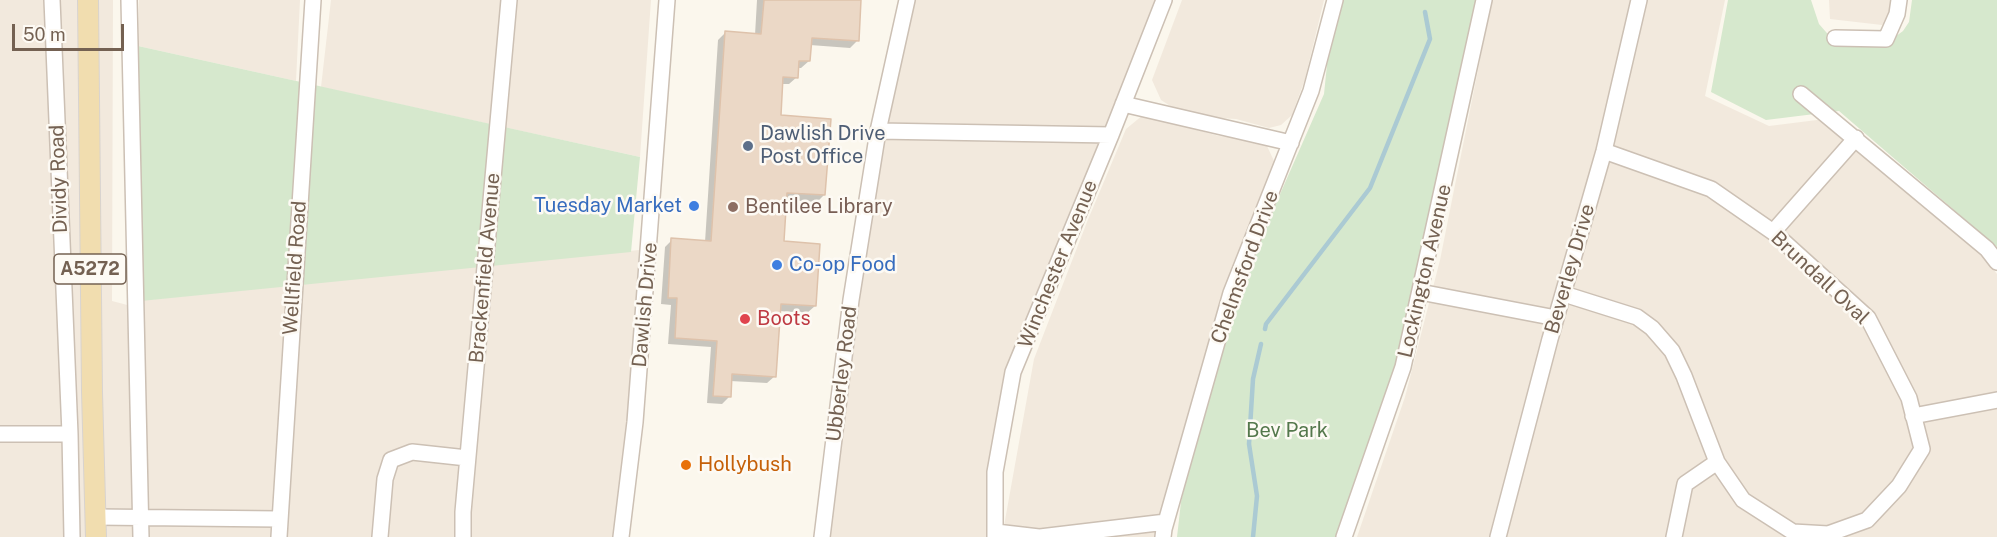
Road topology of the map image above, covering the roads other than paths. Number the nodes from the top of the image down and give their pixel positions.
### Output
1 (52, 0) edge
2 (88, 0) edge
3 (129, 0) edge
4 (313, 0) edge
5 (509, 0) edge
6 (667, 0) edge
7 (907, 0) edge
8 (1164, 0) edge
9 (1335, 0) edge
10 (1484, 0) edge
11 (1639, 0) edge
12 (1899, 0) edge
13 (1835, 38) dead end
14 (1801, 94) dead end
15 (1123, 104) junction
16 (878, 131) junction
17 (1111, 135) junction
18 (1856, 138) junction
19 (1292, 143) junction
20 (1604, 151) junction
21 (1773, 232) junction
22 (1997, 262) edge
23 (1420, 292) junction
24 (1564, 294) junction
25 (1556, 318) junction
26 (1997, 400) edge
27 (1913, 416) junction
28 (0, 434) edge
29 (70, 434) junction
30 (467, 458) junction
31 (1717, 462) junction
32 (140, 516) junction
33 (96, 517) junction
34 (278, 519) junction
35 (1165, 529) edge
36 (995, 535) edge
37 (1828, 536) edge
38 (72, 537) edge
39 (96, 537) edge
40 (141, 537) edge
41 (279, 537) edge
42 (380, 537) edge
43 (463, 537) edge
44 (621, 537) edge
45 (822, 537) edge
46 (1040, 537) edge
47 (1344, 537) edge
48 (1498, 537) edge
49 (1674, 537) edge

1 - 29 street, Dividy Road
2 - 33 main road, Dividy Road / A5272
3 - 32 street
4 - 34 street, Wellfield Road
5 - 30 street, Brackenfield Avenue
6 - 44 street, Dawlish Drive
7 - 16 street, Ubberley Road
8 - 15 street, Winchester Avenue
9 - 19 street, Chelmsford Drive
10 - 23 street, Lockington Avenue
11 - 20 street, Beverley Drive
12 - 13 street
14 - 18 street
15 - 17 street, Winchester Avenue
15 - 19 street
16 - 17 street
16 - 45 street, Ubberley Road
17 - 36 street, Winchester Avenue
18 - 21 street
18 - 22 street
19 - 35 street, Chelmsford Drive
20 - 21 street, Brundall Oval
20 - 24 street, Beverley Drive
21 - 27 street, Brundall Oval
23 - 25 street
23 - 47 street, Lockington Avenue
24 - 25 street, Beverley Drive
24 - 31 street, Brundall Oval
25 - 48 street, Beverley Drive
26 - 27 street
27 - 37 street, Brundall Oval
28 - 29 street
29 - 38 street, Dividy Road
30 - 42 street
30 - 43 street, Brackenfield Avenue
31 - 37 street, Brundall Oval
31 - 49 street
32 - 33 street
32 - 34 street
32 - 40 street
33 - 39 main road, Dividy Road / A5272
34 - 41 street, Wellfield Road
35 - 46 street
36 - 46 street

